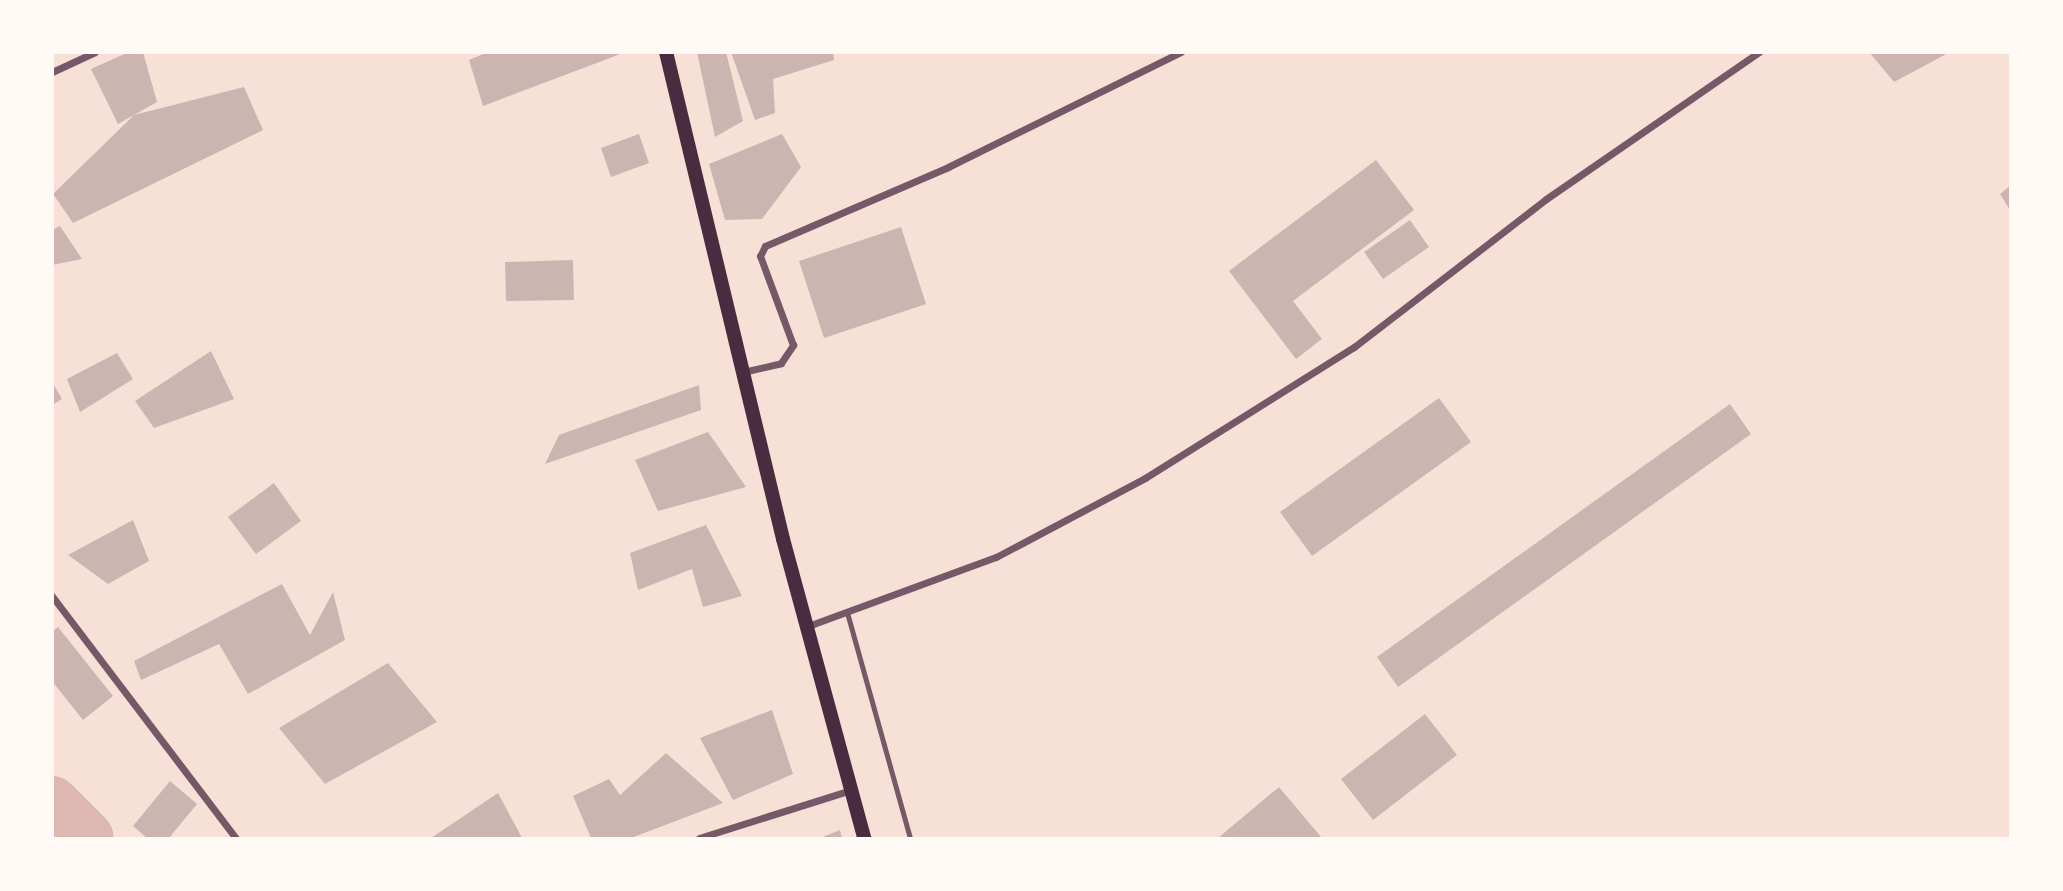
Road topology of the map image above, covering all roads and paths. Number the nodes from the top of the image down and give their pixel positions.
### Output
1 (96, 52) edge
2 (666, 52) edge
3 (1181, 52) edge
4 (1759, 52) edge
5 (52, 72) edge
6 (743, 372) junction
7 (52, 596) edge
8 (848, 616) junction
9 (808, 626) junction
10 (851, 790) junction
11 (236, 838) edge
12 (699, 838) edge
13 (863, 838) edge
14 (910, 838) edge

1 - 5 street
2 - 6 main road
3 - 6 street
4 - 8 street
6 - 9 main road
7 - 11 street
8 - 9 street
8 - 14 lane
9 - 10 main road
10 - 12 street
10 - 13 main road

